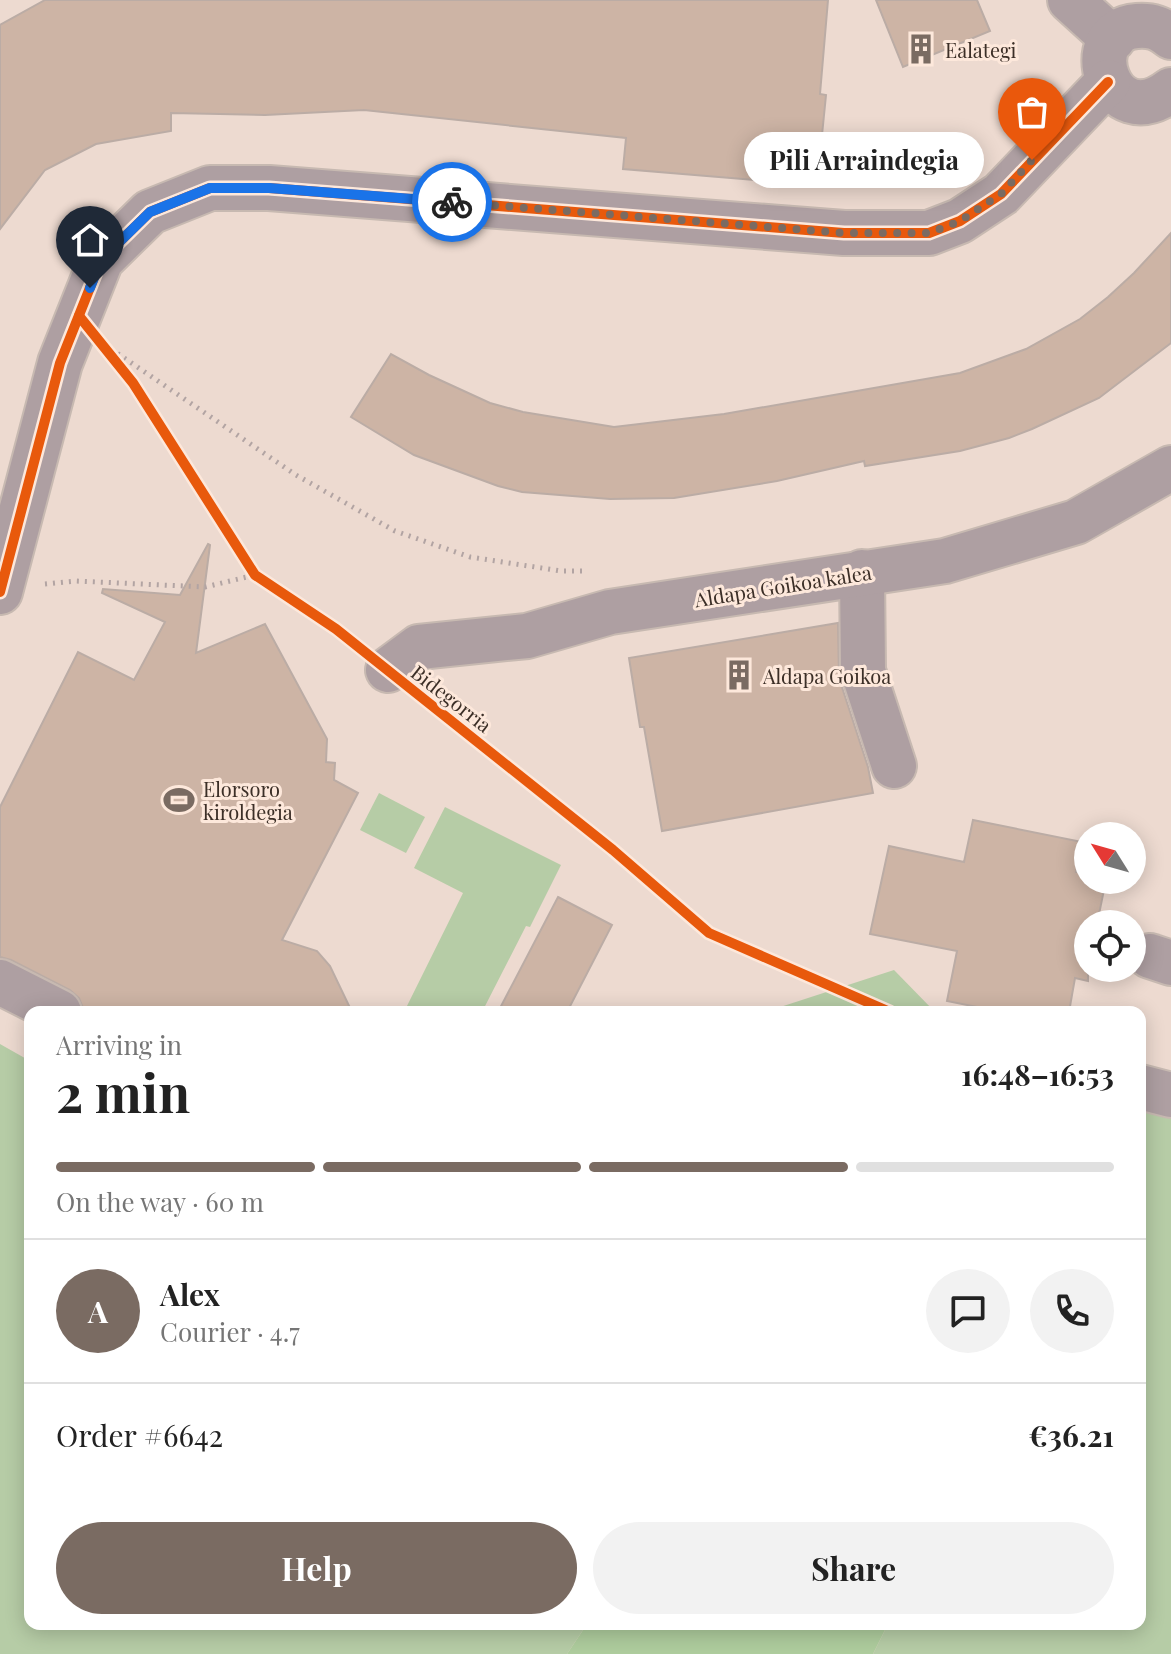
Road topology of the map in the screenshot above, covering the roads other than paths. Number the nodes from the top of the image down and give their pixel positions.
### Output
1 (1070, 0) edge
2 (1149, 25) edge
3 (1108, 82) junction
4 (1171, 90) edge
5 (1171, 468) edge
6 (862, 572) junction
7 (0, 592) edge
8 (388, 670) dead end
9 (894, 766) dead end
10 (0, 982) edge
11 (47, 1006) edge
12 (1146, 1089) edge
13 (1171, 1095) edge

1 - 2 street
2 - 3 street
3 - 4 street
3 - 7 street
5 - 6 street, Aldapa Goikoa kalea
6 - 8 street, Aldapa Goikoa kalea
6 - 9 street
10 - 11 street
12 - 13 street

